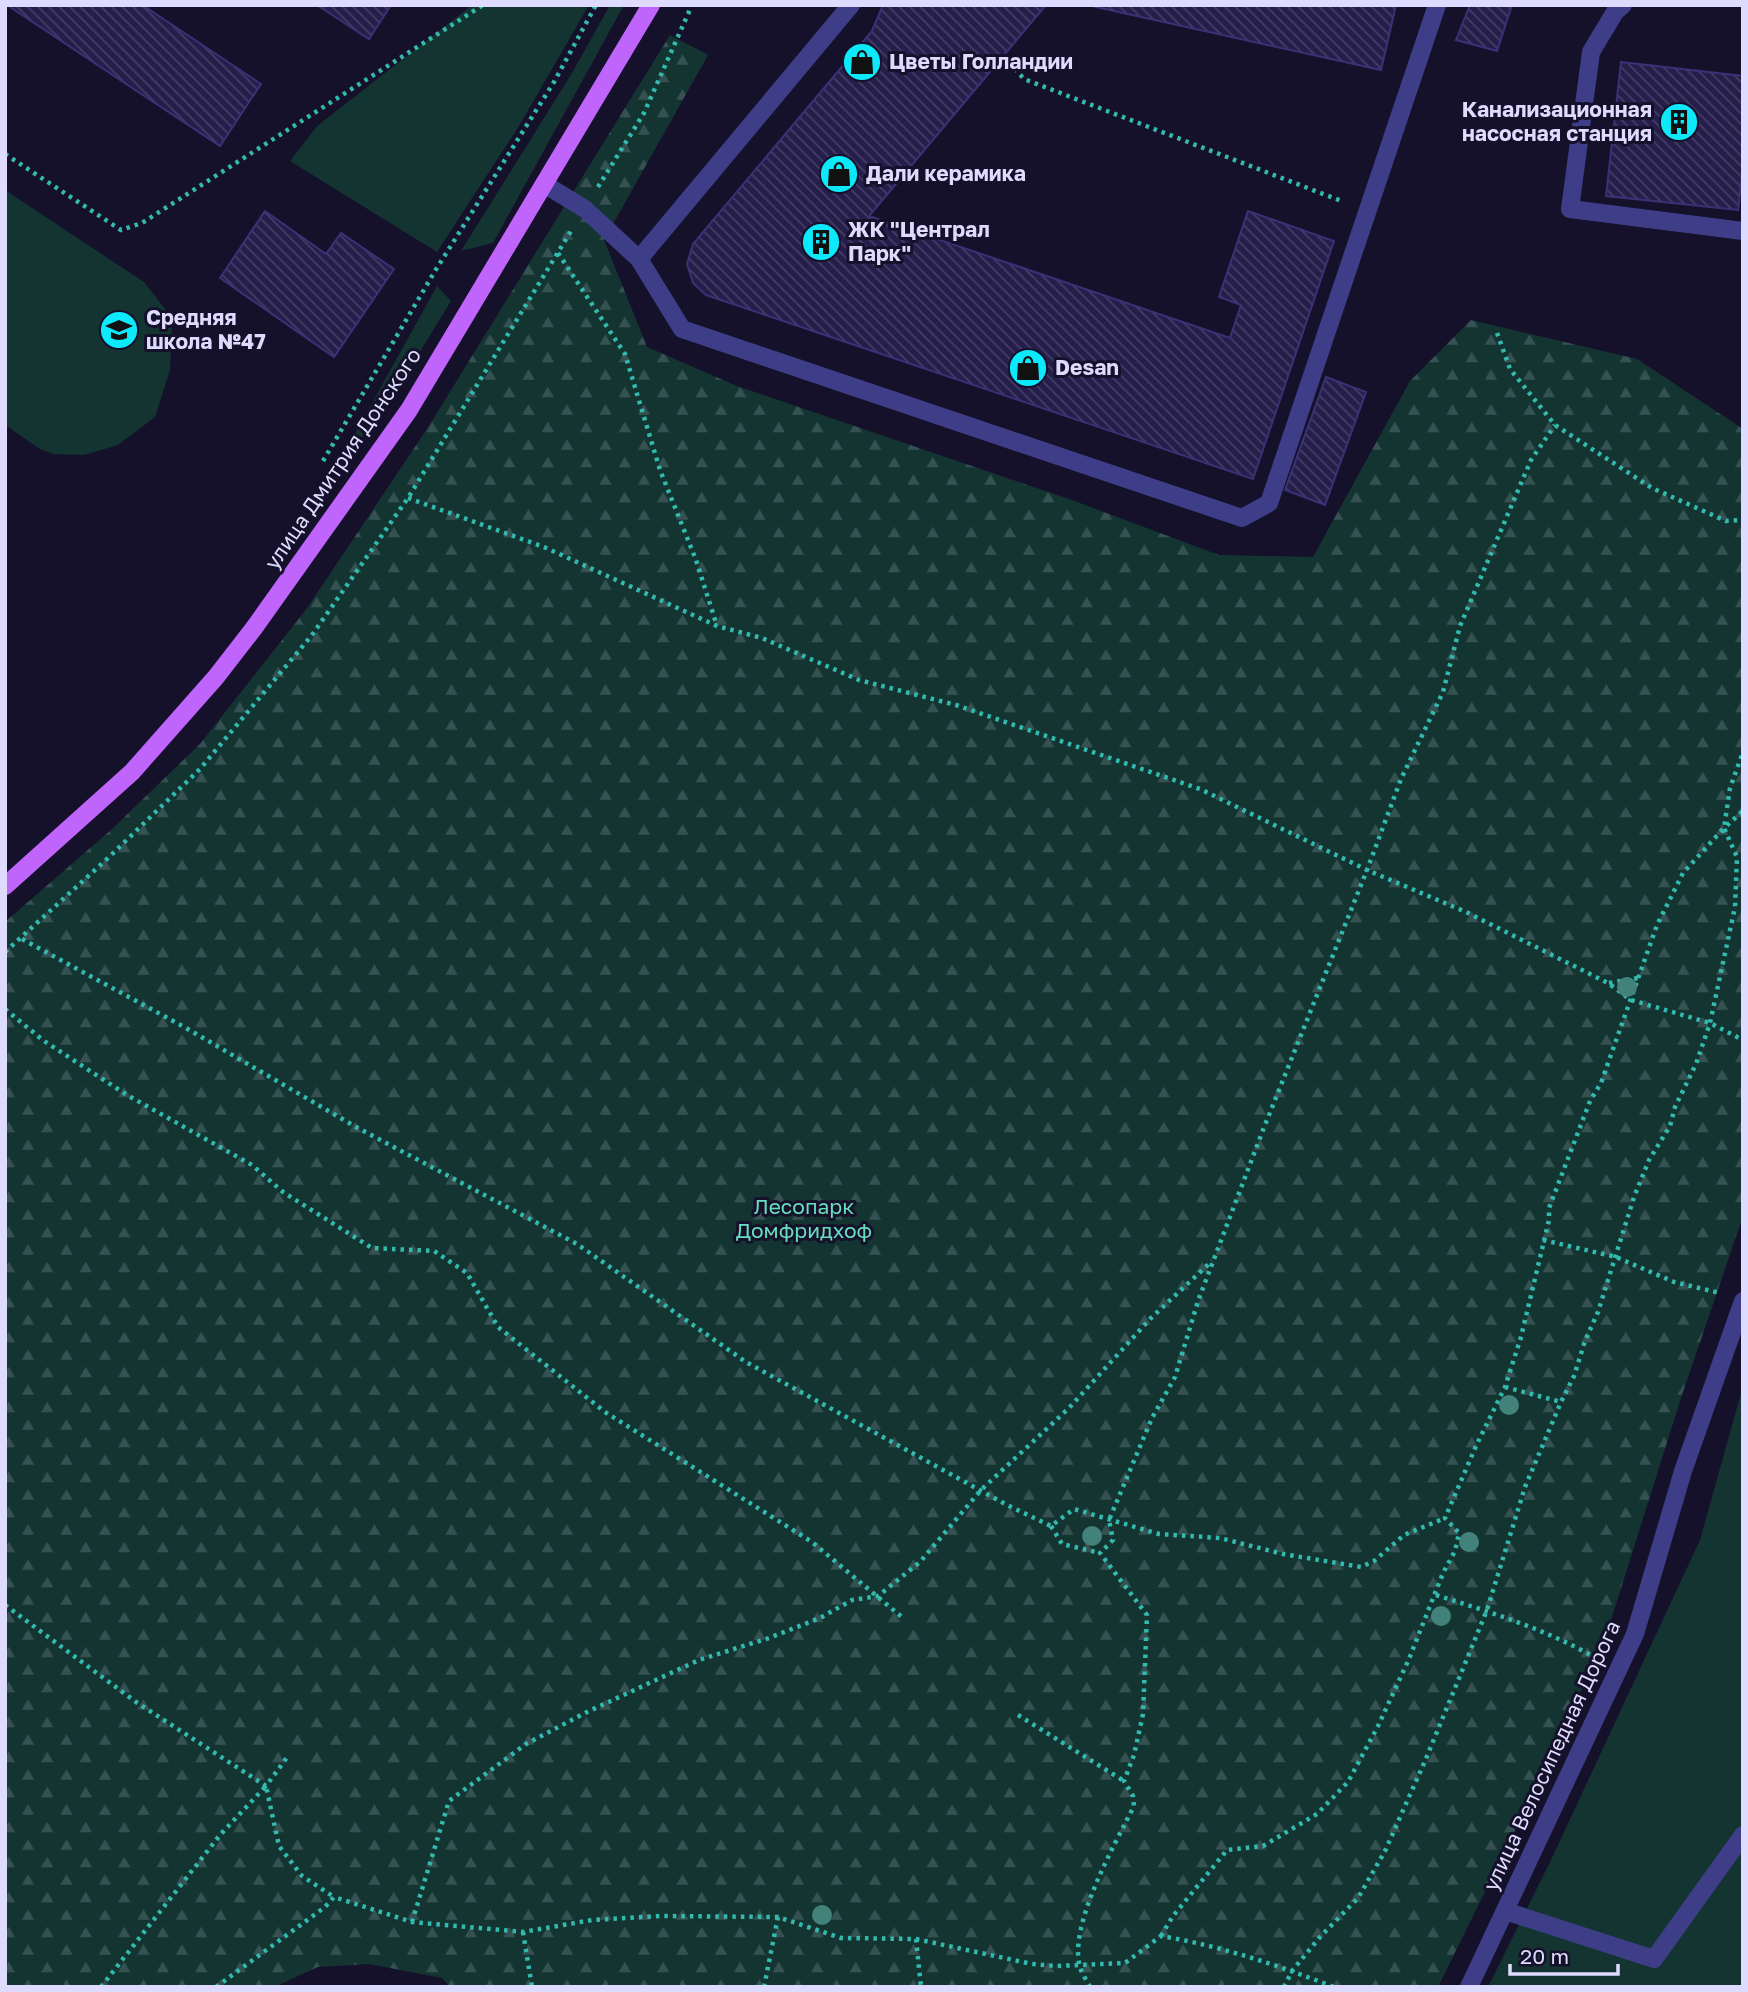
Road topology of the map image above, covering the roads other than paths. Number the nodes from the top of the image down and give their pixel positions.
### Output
1 (651, 5) edge
2 (852, 5) edge
3 (1437, 5) edge
4 (1623, 5) edge
5 (544, 184) junction
6 (1743, 231) edge
7 (639, 259) junction
8 (5, 887) edge
9 (1737, 1298) edge
10 (1743, 1835) edge
11 (1505, 1911) junction
12 (1469, 1987) edge

1 - 5 main road, улица Дмитрия Донского
2 - 7 street
3 - 7 street
4 - 6 street
5 - 7 street
5 - 8 main road, улица Дмитрия Донского
9 - 11 street, улица Велосипедная Дорога
10 - 11 street
11 - 12 street, улица Велосипедная Дорога

